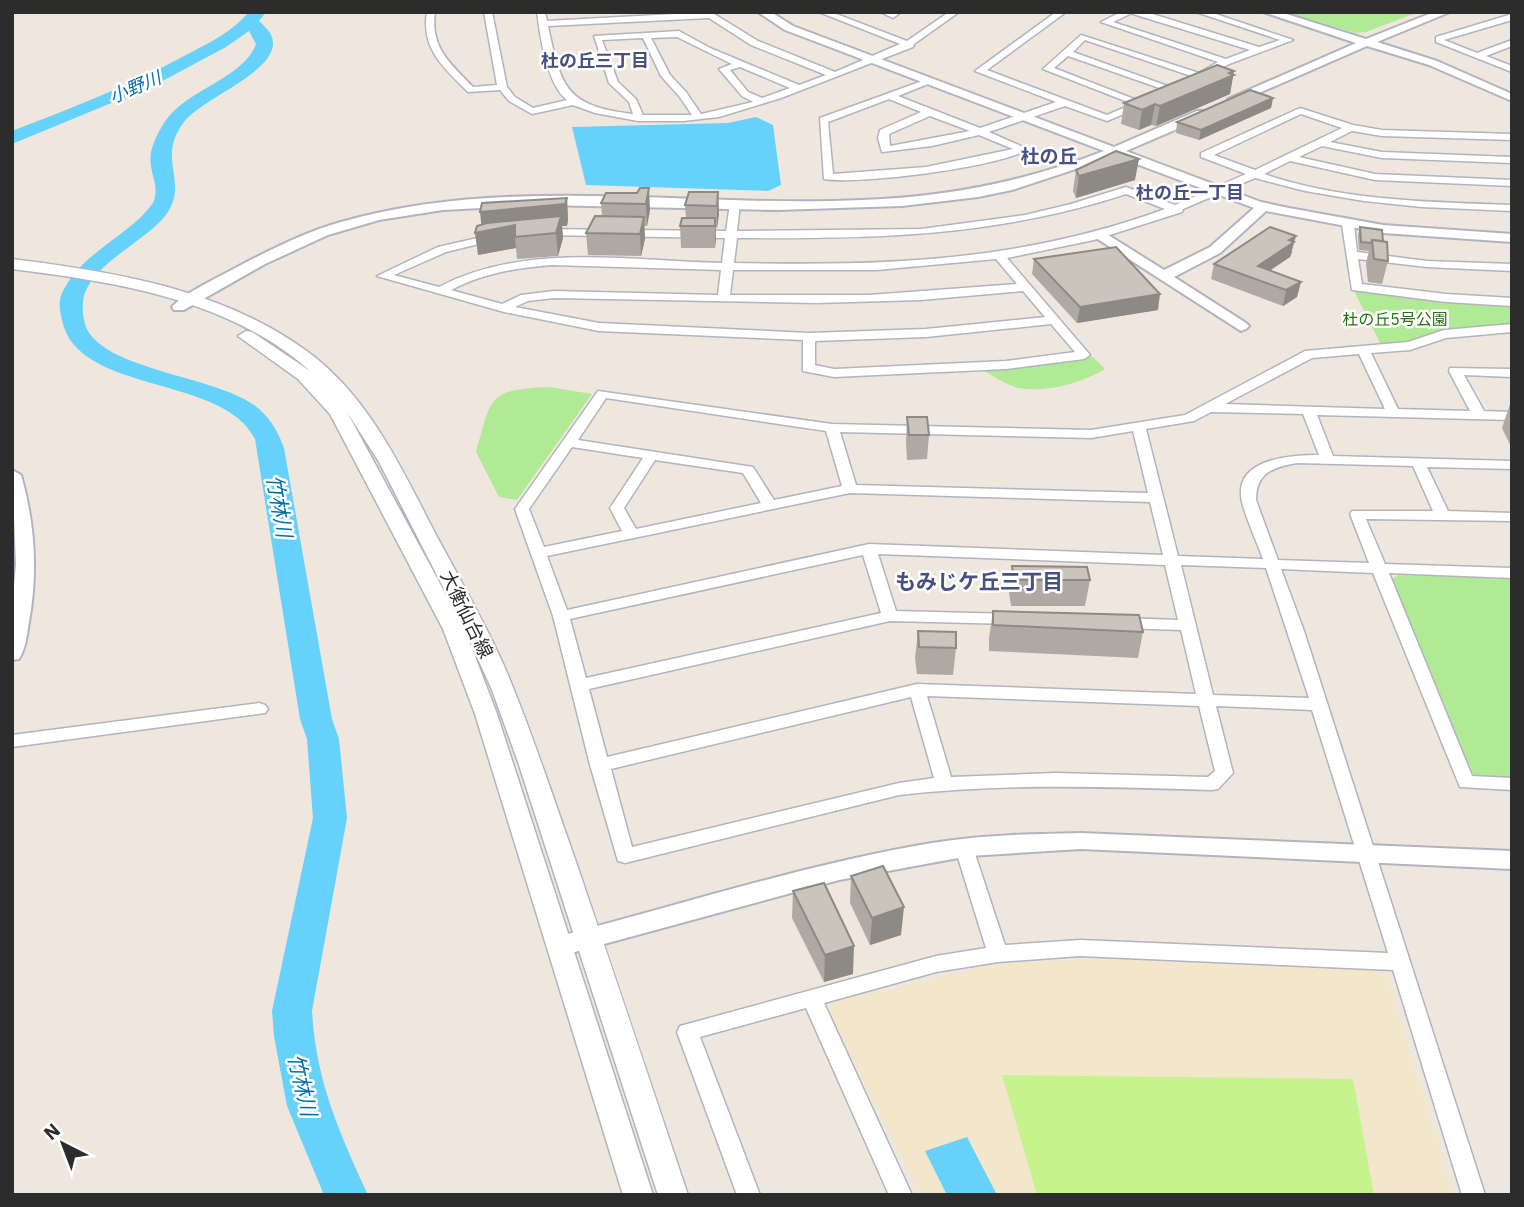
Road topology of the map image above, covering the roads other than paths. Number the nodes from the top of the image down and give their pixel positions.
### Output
1 (431, 12) edge
2 (488, 12) edge
3 (541, 12) edge
4 (763, 12) edge
5 (823, 12) edge
6 (884, 12) edge
7 (897, 12) edge
8 (955, 12) edge
9 (1062, 12) edge
10 (1129, 12) edge
11 (1136, 12) edge
12 (1200, 12) edge
13 (1268, 12) edge
14 (1445, 12) edge
15 (1512, 16) edge
16 (543, 24) junction
17 (646, 36) junction
18 (1367, 42) junction
19 (911, 45) junction
20 (1510, 45) edge
21 (1258, 51) junction
22 (1067, 53) junction
23 (1480, 55) junction
24 (876, 61) junction
25 (1226, 62) junction
26 (741, 64) junction
27 (1512, 69) edge
28 (835, 75) junction
29 (1200, 76) junction
30 (928, 82) junction
31 (502, 87) junction
32 (798, 88) junction
33 (1166, 92) junction
34 (889, 96) junction
35 (1512, 98) edge
36 (760, 101) junction
37 (573, 102) junction
38 (1065, 102) junction
39 (930, 112) junction
40 (639, 117) junction
41 (698, 117) junction
42 (1025, 118) junction
43 (1351, 128) junction
44 (981, 133) junction
45 (1512, 137) edge
46 (1321, 143) junction
47 (1114, 153) junction
48 (1289, 158) junction
49 (1512, 160) edge
50 (1256, 174) junction
51 (1512, 183) edge
52 (1219, 192) junction
53 (735, 204) junction
54 (1264, 206) junction
55 (1512, 208) edge
56 (1178, 210) junction
57 (1349, 225) junction
58 (530, 233) edge
59 (731, 234) junction
60 (511, 235) edge
61 (1100, 236) junction
62 (1512, 238) edge
63 (1352, 255) junction
64 (999, 256) junction
65 (12, 264) edge
66 (727, 266) junction
67 (1512, 268) edge
68 (12, 274) edge
69 (1164, 276) junction
70 (62, 277) junction
71 (1025, 287) junction
72 (441, 291) junction
73 (724, 298) junction
74 (1512, 302) edge
75 (185, 303) junction
76 (504, 309) junction
77 (1055, 320) junction
78 (1241, 326) dead end
79 (1511, 329) edge
80 (809, 337) junction
81 (1364, 351) junction
82 (1512, 373) edge
83 (1209, 408) junction
84 (1309, 412) junction
85 (1394, 414) junction
86 (1479, 415) junction
87 (1512, 416) edge
88 (1139, 427) junction
89 (832, 428) junction
90 (570, 443) junction
91 (651, 456) junction
92 (1328, 460) junction
93 (1418, 462) junction
94 (1512, 465) edge
95 (12, 475) edge
96 (850, 489) junction
97 (1155, 498) junction
98 (771, 506) junction
99 (1442, 515) junction
100 (1512, 517) edge
101 (631, 534) junction
102 (869, 549) junction
103 (539, 553) junction
104 (1172, 559) junction
105 (1273, 564) junction
106 (1377, 569) junction
107 (1512, 573) edge
108 (890, 615) junction
109 (561, 616) junction
110 (1024, 620) edge
111 (1105, 622) edge
112 (1186, 625) junction
113 (12, 654) edge
114 (580, 685) junction
115 (916, 691) junction
116 (1205, 700) junction
117 (1318, 704) junction
118 (259, 709) dead end
119 (12, 741) edge
120 (599, 765) junction
121 (944, 782) junction
122 (1512, 784) edge
123 (964, 848) junction
124 (1364, 854) junction
125 (1512, 860) edge
126 (588, 938) junction
127 (560, 946) junction
128 (998, 954) junction
129 (1399, 962) junction
130 (811, 996) junction
131 (638, 1195) edge
132 (673, 1195) edge
133 (749, 1195) edge
134 (901, 1195) edge
135 (1474, 1195) edge

1 - 31 street
2 - 31 street
3 - 16 street
4 - 24 street
5 - 19 street
6 - 7 street
8 - 19 street
9 - 38 street
10 - 25 street
11 - 21 street
12 - 21 street
13 - 18 street
14 - 18 street
15 - 23 street
16 - 28 street
16 - 37 street
17 - 26 street
17 - 40 street
17 - 41 street
18 - 35 street
18 - 47 street
19 - 24 street
20 - 23 street
21 - 25 street
22 - 29 street
22 - 33 street
22 - 33 street
23 - 27 street
24 - 28 street
24 - 30 street
25 - 29 street
26 - 32 street
26 - 36 street
28 - 32 street
29 - 33 street
30 - 34 street
30 - 42 street
31 - 37 street
32 - 36 street
33 - 38 street
34 - 39 street
34 - 44 street
36 - 41 street
37 - 40 street
38 - 42 street
39 - 44 street
39 - 44 street
40 - 41 street
42 - 44 street
42 - 47 street
43 - 45 street
43 - 46 street
43 - 50 street
46 - 48 street
46 - 49 street
47 - 52 street
47 - 53 street
48 - 50 street
48 - 51 street
50 - 52 street
50 - 55 street
52 - 54 street
52 - 56 street
53 - 59 street
53 - 75 street
54 - 57 street
54 - 69 street
56 - 59 street
56 - 61 street
57 - 62 street
57 - 63 street
58 - 59 street
59 - 66 street
60 - 72 street
61 - 64 street
61 - 69 street
63 - 67 street
63 - 74 street
64 - 66 street
64 - 71 street
65 - 70 main road, 大衡仙台線
66 - 72 street
66 - 73 street
68 - 70 main road, 大衡仙台線
69 - 78 street
70 - 75 main road, 大衡仙台線
71 - 73 street
71 - 77 street
72 - 76 street
73 - 76 street
75 - 126 main road, 大衡仙台線
75 - 127 main road, 大衡仙台線
76 - 80 street
77 - 80 street
77 - 80 street
79 - 81 street
81 - 83 street
81 - 85 street
82 - 86 street
83 - 84 street
83 - 88 street
84 - 85 street
84 - 92 street
85 - 86 street
86 - 87 street
88 - 89 street
88 - 97 street
89 - 90 street
89 - 96 street
90 - 91 street
90 - 103 street
91 - 98 street
91 - 101 street
92 - 93 street
92 - 105 street
93 - 94 street
93 - 99 street
95 - 113 street
96 - 97 street
96 - 98 street
97 - 104 street
98 - 101 street
99 - 100 street
99 - 106 street
101 - 103 street
102 - 104 street
102 - 108 street
102 - 109 street
103 - 109 street
104 - 105 street
104 - 112 street
105 - 106 street
105 - 117 street
106 - 107 street
106 - 122 street
108 - 110 street
108 - 114 street
109 - 114 street
111 - 112 street
112 - 116 street
114 - 120 street
115 - 116 street
115 - 120 street
115 - 121 street
116 - 117 street
116 - 121 street
117 - 124 street
118 - 119 street
120 - 121 street
123 - 124 street
123 - 126 street
123 - 128 street
124 - 125 street
124 - 129 street
126 - 127 street
126 - 132 main road, 大衡仙台線
127 - 131 main road, 大衡仙台線
128 - 129 street
128 - 130 street
129 - 135 street
130 - 133 street
130 - 134 street

